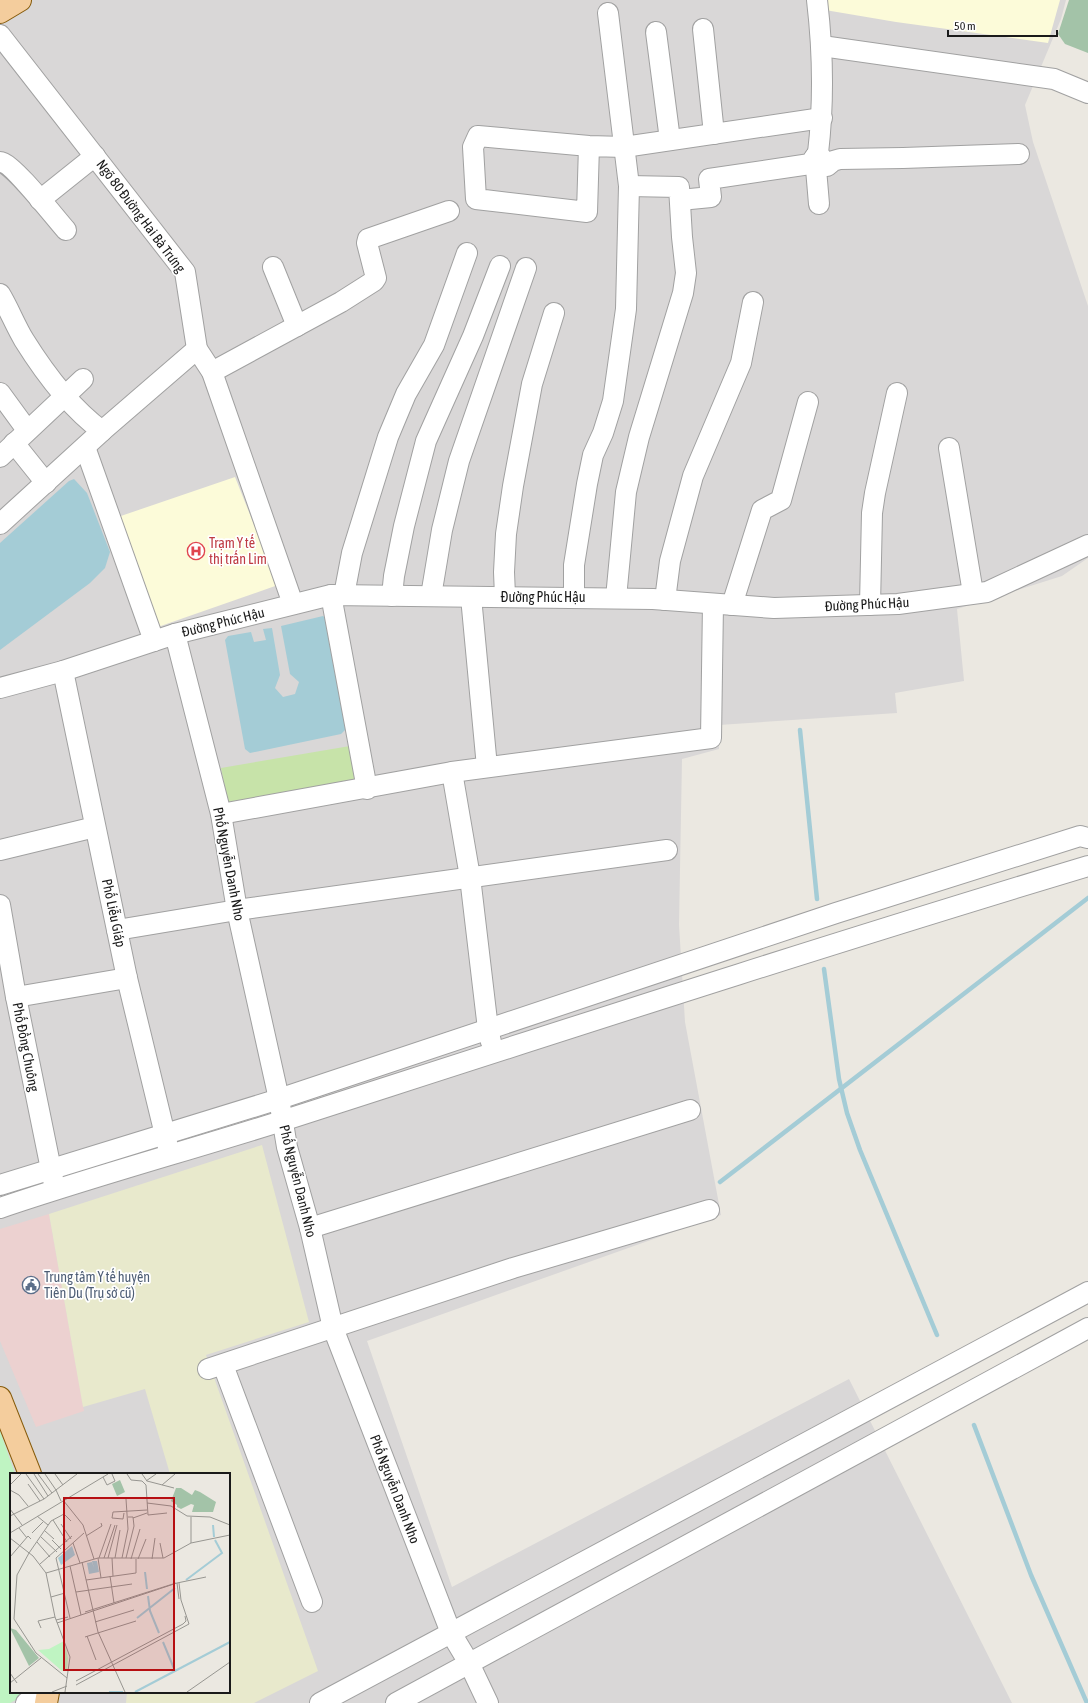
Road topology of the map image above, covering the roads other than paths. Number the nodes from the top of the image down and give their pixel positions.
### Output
1 (20, 0) edge
2 (817, 0) edge
3 (0, 12) edge
4 (608, 13) dead end
5 (703, 29) dead end
6 (656, 32) dead end
7 (0, 35) edge
8 (822, 46) junction
9 (1088, 93) edge
10 (822, 118) junction
11 (714, 134) junction
12 (670, 140) junction
13 (589, 146) junction
14 (624, 147) junction
15 (1019, 154) dead end
16 (816, 155) junction
17 (94, 156) junction
18 (0, 162) edge
19 (629, 186) junction
20 (40, 200) junction
21 (680, 200) junction
22 (819, 204) dead end
23 (449, 211) dead end
24 (66, 230) dead end
25 (467, 253) dead end
26 (500, 266) dead end
27 (273, 267) dead end
28 (526, 268) dead end
29 (0, 294) edge
30 (753, 302) dead end
31 (554, 313) dead end
32 (298, 326) junction
33 (197, 349) junction
34 (212, 372) junction
35 (83, 379) dead end
36 (0, 393) edge
37 (897, 393) dead end
38 (65, 396) junction
39 (808, 402) dead end
40 (102, 432) junction
41 (14, 444) edge
42 (85, 447) junction
43 (949, 448) dead end
44 (46, 483) junction
45 (0, 524) edge
46 (1088, 545) edge
47 (973, 593) junction
48 (338, 595) junction
49 (392, 596) junction
50 (431, 596) junction
51 (505, 596) junction
52 (471, 597) junction
53 (574, 597) junction
54 (616, 598) junction
55 (665, 600) junction
56 (293, 604) junction
57 (723, 604) junction
58 (870, 605) junction
59 (176, 634) junction
60 (154, 641) junction
61 (62, 671) junction
62 (0, 688) edge
63 (487, 768) junction
64 (452, 772) junction
65 (367, 789) junction
66 (221, 814) junction
67 (95, 827) junction
68 (1088, 838) edge
69 (0, 850) edge
70 (667, 850) dead end
71 (1088, 866) edge
72 (470, 877) junction
73 (0, 905) edge
74 (237, 910) junction
75 (117, 930) junction
76 (3, 943) edge
77 (669, 969) junction
78 (128, 978) junction
79 (676, 993) junction
80 (16, 997) junction
81 (488, 1029) junction
82 (494, 1051) junction
83 (279, 1099) junction
84 (690, 1110) dead end
85 (282, 1120) junction
86 (164, 1135) junction
87 (170, 1154) junction
88 (53, 1180) junction
89 (0, 1186) edge
90 (0, 1208) edge
91 (709, 1210) dead end
92 (310, 1228) junction
93 (1088, 1292) edge
94 (333, 1328) junction
95 (1088, 1328) edge
96 (0, 1398) edge
97 (885, 1401) junction
98 (902, 1429) junction
99 (30, 1473) edge
100 (312, 1602) dead end
101 (451, 1633) junction
102 (469, 1663) junction
103 (39, 1693) edge
104 (48, 1693) edge
105 (26, 1703) edge
106 (46, 1703) edge
107 (320, 1703) edge
108 (396, 1703) edge
109 (488, 1703) edge

1 - 3 main road
2 - 8 street
4 - 14 street
5 - 11 street
6 - 12 street
7 - 17 street, Ngõ 80 Đường Hai Bà Trưng
8 - 9 street
8 - 10 street
10 - 11 street
10 - 16 street
11 - 12 street
12 - 14 street
13 - 13 street
13 - 14 street
14 - 19 street
15 - 16 street
16 - 21 street
16 - 22 street
17 - 20 street
17 - 33 street, Ngõ 80 Đường Hai Bà Trưng
18 - 20 street
19 - 21 street
19 - 53 street
20 - 24 street
21 - 54 street
23 - 32 street
25 - 48 street
26 - 49 street
27 - 32 street
28 - 50 street
29 - 38 street
30 - 55 street
31 - 51 street
32 - 34 street
33 - 34 street, Ngõ 80 Đường Hai Bà Trưng
33 - 40 street
34 - 56 street, Ngõ 80 Đường Hai Bà Trưng
35 - 38 street
36 - 41 street
37 - 58 street
38 - 40 street
38 - 41 street
39 - 57 street
40 - 42 street
41 - 44 street
42 - 44 street
42 - 60 street
43 - 47 street
44 - 45 street
46 - 47 street, Đường Phúc Hậu
47 - 58 street, Đường Phúc Hậu
48 - 49 street, Đường Phúc Hậu
48 - 56 street, Đường Phúc Hậu
48 - 65 street
49 - 50 street, Đường Phúc Hậu
50 - 52 street, Đường Phúc Hậu
51 - 52 street, Đường Phúc Hậu
51 - 53 street, Đường Phúc Hậu
52 - 63 street
53 - 54 street, Đường Phúc Hậu
54 - 55 street, Đường Phúc Hậu
55 - 57 street, Đường Phúc Hậu
56 - 59 street, Đường Phúc Hậu
57 - 58 street, Đường Phúc Hậu
57 - 63 street
59 - 60 street, Đường Phúc Hậu
59 - 66 street, Phố Nguyễn Danh Nho
60 - 61 street, Đường Phúc Hậu
61 - 62 street, Đường Phúc Hậu
61 - 67 street, Phố Liễu Giáp
63 - 64 street
64 - 65 street
64 - 72 street
65 - 66 street
66 - 74 street, Phố Nguyễn Danh Nho
67 - 69 street
67 - 75 street, Phố Liễu Giáp
68 - 77 street
70 - 72 street
71 - 79 street
72 - 74 street
72 - 81 street
73 - 76 street, Phố Đồng Chuông
74 - 75 street
74 - 83 street, Phố Nguyễn Danh Nho
75 - 78 street, Phố Liễu Giáp
76 - 80 street, Phố Đồng Chuông
77 - 79 street
77 - 81 street
78 - 80 street
78 - 86 street, Phố Liễu Giáp
79 - 82 street
80 - 88 street, Phố Đồng Chuông
81 - 82 street
81 - 83 street
82 - 85 street
83 - 85 street, Phố Nguyễn Danh Nho
83 - 86 street
84 - 92 street
85 - 87 street
85 - 92 street, Phố Nguyễn Danh Nho
86 - 87 street, Phố Liễu Giáp
86 - 88 street
87 - 88 street
88 - 89 street
88 - 90 street
91 - 94 street
92 - 94 street, Phố Nguyễn Danh Nho
93 - 97 street
94 - 100 street
94 - 101 street, Phố Nguyễn Danh Nho
95 - 98 street
96 - 99 main road
97 - 98 street
97 - 101 street
98 - 102 street
101 - 102 street, Phố Nguyễn Danh Nho
101 - 107 street
102 - 108 street
102 - 109 street, Phố Nguyễn Danh Nho
103 - 105 street
104 - 106 main road

